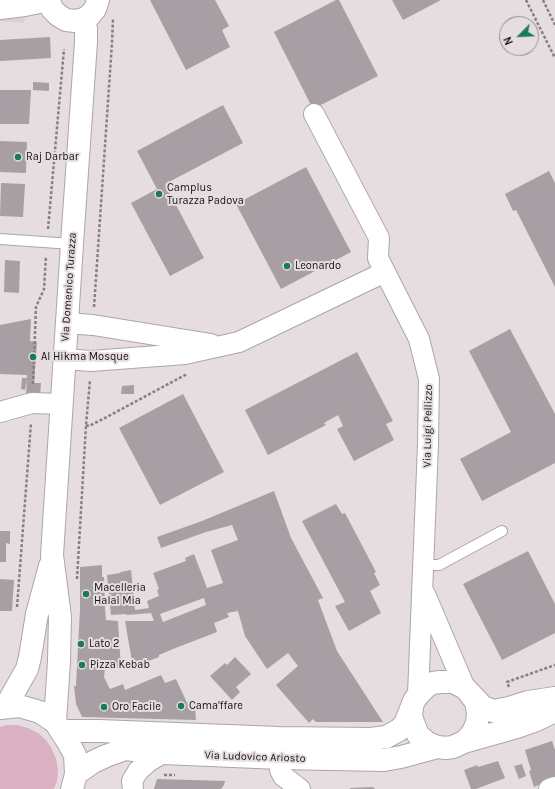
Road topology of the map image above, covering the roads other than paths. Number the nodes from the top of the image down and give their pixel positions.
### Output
1 (49, 0) edge
2 (106, 7) edge
3 (0, 9) edge
4 (84, 19) junction
5 (314, 114) dead end
6 (0, 239) edge
7 (72, 244) junction
8 (385, 272) junction
9 (67, 323) junction
10 (221, 346) junction
11 (64, 359) junction
12 (62, 404) junction
13 (0, 412) edge
14 (502, 531) dead end
15 (52, 555) junction
16 (423, 565) junction
17 (422, 588) junction
18 (468, 691) junction
19 (555, 698) edge
20 (415, 702) junction
21 (2, 707) edge
22 (555, 711) edge
23 (58, 726) junction
24 (464, 742) junction
25 (438, 747) junction
26 (163, 753) junction
27 (280, 758) junction
28 (74, 784) edge
29 (555, 787) edge
30 (133, 789) edge
31 (300, 789) edge
32 (549, 789) edge

1 - 3 street
1 - 4 main road
2 - 4 main road
4 - 7 main road, Via Domenico Turazza
5 - 8 street, Via Luigi Pellizzo
6 - 7 lane
7 - 9 main road, Via Domenico Turazza
8 - 10 street
8 - 16 street, Via Luigi Pellizzo
9 - 10 street
9 - 11 main road, Via Domenico Turazza
10 - 11 street
11 - 12 main road, Via Domenico Turazza
12 - 13 street
12 - 15 main road, Via Domenico Turazza
14 - 16 lane
15 - 21 main road, Via Domenico Turazza
15 - 23 main road, Via Domenico Turazza
16 - 17 street, Via Luigi Pellizzo
17 - 18 street, Via Luigi Pellizzo
17 - 20 street, Via Luigi Pellizzo
18 - 19 main road, Via Ludovico Ariosto
18 - 20 main road, Via Ludovico Ariosto
18 - 24 main road
20 - 23 main road, Via Ludovico Ariosto
20 - 25 main road
21 - 23 main road
22 - 24 main road, Via Ludovico Ariosto
23 - 28 main road
24 - 25 main road, Via Ludovico Ariosto
25 - 27 main road, Via Ludovico Ariosto
26 - 27 main road, Via Ludovico Ariosto
26 - 28 main road, Via Ludovico Ariosto
26 - 30 street
27 - 31 street
29 - 32 street

